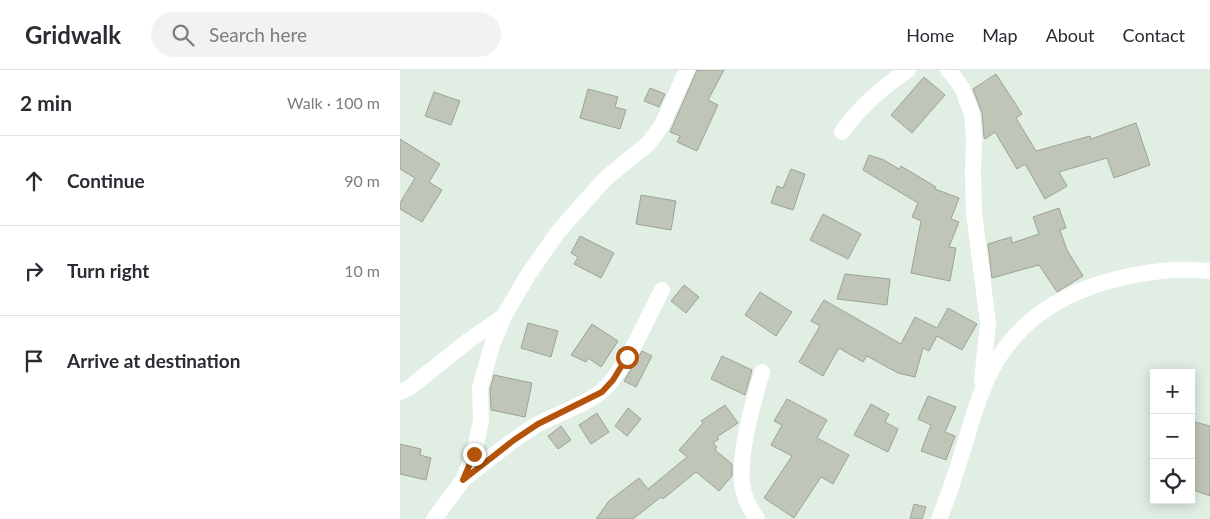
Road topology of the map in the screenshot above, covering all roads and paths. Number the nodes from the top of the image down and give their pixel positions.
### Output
1 (687, 70) edge
2 (908, 70) edge
3 (948, 70) edge
4 (842, 132) dead end
5 (1210, 271) edge
6 (662, 290) dead end
7 (504, 316) junction
8 (762, 372) dead end
9 (400, 392) edge
10 (981, 396) junction
11 (463, 480) junction
12 (434, 519) edge
13 (757, 519) edge
14 (939, 519) edge

1 - 7 street
2 - 4 street
3 - 10 street
5 - 10 street
6 - 11 street
7 - 9 street
7 - 11 street
8 - 13 street
10 - 14 street
11 - 12 street

